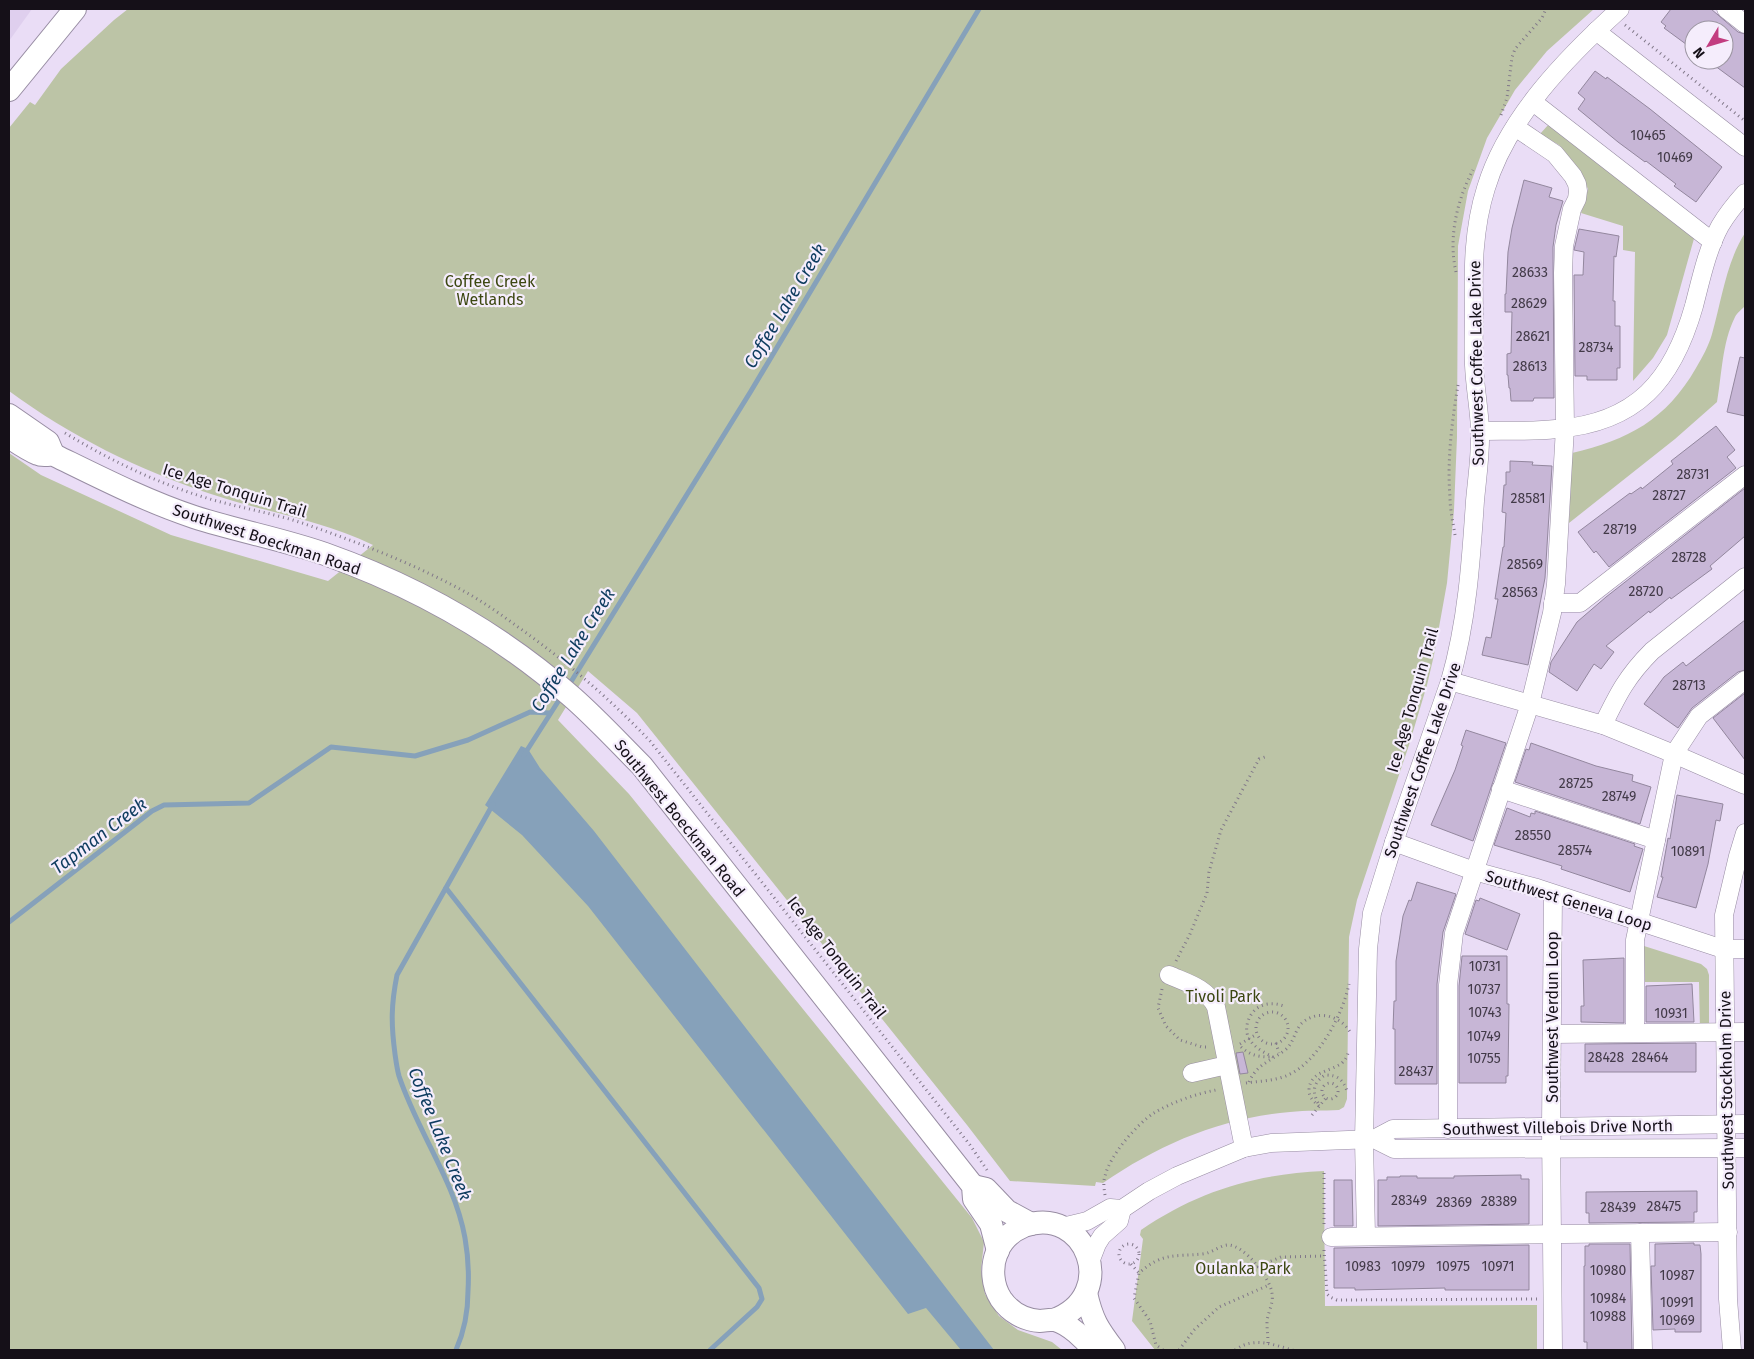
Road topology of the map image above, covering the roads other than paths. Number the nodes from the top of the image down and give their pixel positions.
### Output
1 (75, 9) edge
2 (1726, 9) edge
3 (1618, 11) edge
4 (1745, 24) edge
5 (1596, 31) junction
6 (9, 90) edge
7 (1533, 102) junction
8 (1506, 125) junction
9 (1745, 147) edge
10 (1745, 193) edge
11 (1713, 242) junction
12 (9, 415) edge
13 (1565, 428) junction
14 (1480, 431) junction
15 (9, 437) edge
16 (53, 454) junction
17 (1745, 475) edge
18 (1745, 577) edge
19 (1553, 603) junction
20 (1745, 680) edge
21 (1450, 681) junction
22 (1530, 704) junction
23 (1603, 725) junction
24 (1674, 754) junction
25 (1745, 785) edge
26 (1501, 789) junction
27 (1745, 833) edge
28 (1656, 840) junction
29 (1394, 842) junction
30 (1740, 867) edge
31 (1474, 871) junction
32 (1553, 894) junction
33 (1638, 922) junction
34 (1723, 949) junction
35 (1745, 949) edge
36 (1169, 976) road end
37 (1636, 1032) junction
38 (1725, 1032) junction
39 (1745, 1032) edge
40 (1552, 1034) junction
41 (1227, 1065) junction
42 (1192, 1073) dead end
43 (1727, 1124) junction
44 (1745, 1124) edge
45 (1551, 1127) junction
46 (1448, 1129) junction
47 (1369, 1140) junction
48 (1244, 1148) junction
49 (1727, 1148) junction
50 (1745, 1148) edge
51 (1552, 1150) junction
52 (974, 1186) junction
53 (1122, 1209) junction
54 (1031, 1224) junction
55 (1062, 1227) junction
56 (1728, 1232) junction
57 (1640, 1233) junction
58 (1552, 1234) junction
59 (1366, 1236) junction
60 (1326, 1237) road end
61 (998, 1251) junction
62 (1090, 1262) junction
63 (1086, 1293) junction
64 (1054, 1320) junction
65 (1093, 1350) edge
66 (1114, 1350) edge
67 (1553, 1350) edge
68 (1642, 1350) edge
69 (1732, 1350) edge

1 - 6 main road
2 - 4 street
3 - 5 street, Southwest Coffee Lake Drive
5 - 7 street, Southwest Coffee Lake Drive
5 - 9 street
7 - 8 street, Southwest Coffee Lake Drive
7 - 11 street
8 - 13 street
8 - 14 street, Southwest Coffee Lake Drive
10 - 11 street
11 - 13 street
12 - 16 main road, Southwest Boeckman Road
13 - 14 street
13 - 19 street
14 - 21 street, Southwest Coffee Lake Drive
15 - 16 main road, Southwest Boeckman Road
16 - 52 main road, Southwest Boeckman Road
17 - 19 street
18 - 23 street
19 - 22 street
20 - 24 street
21 - 22 street
21 - 29 street, Southwest Coffee Lake Drive
22 - 23 street
22 - 26 street
23 - 24 street
24 - 25 street
24 - 28 street
26 - 28 street
26 - 31 street
27 - 30 street, Southwest Stockholm Drive
28 - 33 street
29 - 31 street, Southwest Geneva Loop
29 - 47 street, Southwest Coffee Lake Drive
30 - 34 street, Southwest Stockholm Drive
31 - 32 street, Southwest Geneva Loop
31 - 46 street
32 - 33 street, Southwest Geneva Loop
32 - 40 street, Southwest Verdun Loop
33 - 34 street, Southwest Geneva Loop
33 - 37 street
34 - 35 street, Southwest Geneva Loop
34 - 38 street, Southwest Stockholm Drive
36 - 41 street
37 - 38 street
37 - 40 street
38 - 39 street
38 - 43 street, Southwest Stockholm Drive
40 - 45 street, Southwest Verdun Loop
41 - 42 street
41 - 48 street
43 - 44 street, Southwest Villebois Drive North
43 - 45 street, Southwest Villebois Drive North
43 - 49 street, Southwest Stockholm Drive
45 - 46 street, Southwest Villebois Drive North
45 - 51 street, Southwest Verdun Loop
46 - 47 street, Southwest Villebois Drive North
47 - 48 street, Southwest Villebois Drive North
47 - 51 street, Southwest Villebois Drive North
47 - 59 street, Southwest Coffee Lake Drive
48 - 53 street, Southwest Villebois Drive North
49 - 50 street, Southwest Villebois Drive North
49 - 51 street, Southwest Villebois Drive North
49 - 56 street, Southwest Stockholm Drive
51 - 58 street, Southwest Verdun Loop
52 - 54 main road, Southwest Boeckman Road
52 - 61 main road, Southwest Boeckman Road
53 - 55 street, Southwest Villebois Drive North
53 - 62 street, Southwest Villebois Drive North
54 - 55 main road, Southwest Boeckman Road
54 - 61 main road, Southwest Boeckman Road
55 - 62 main road
56 - 57 street
56 - 69 street, Southwest Stockholm Drive
57 - 58 street
57 - 68 street
58 - 59 street
58 - 67 street, Southwest Verdun Loop
59 - 60 street
61 - 64 main road, Southwest Boeckman Road
62 - 63 main road
63 - 64 main road
63 - 66 main road
64 - 65 main road, Southwest Boeckman Road

